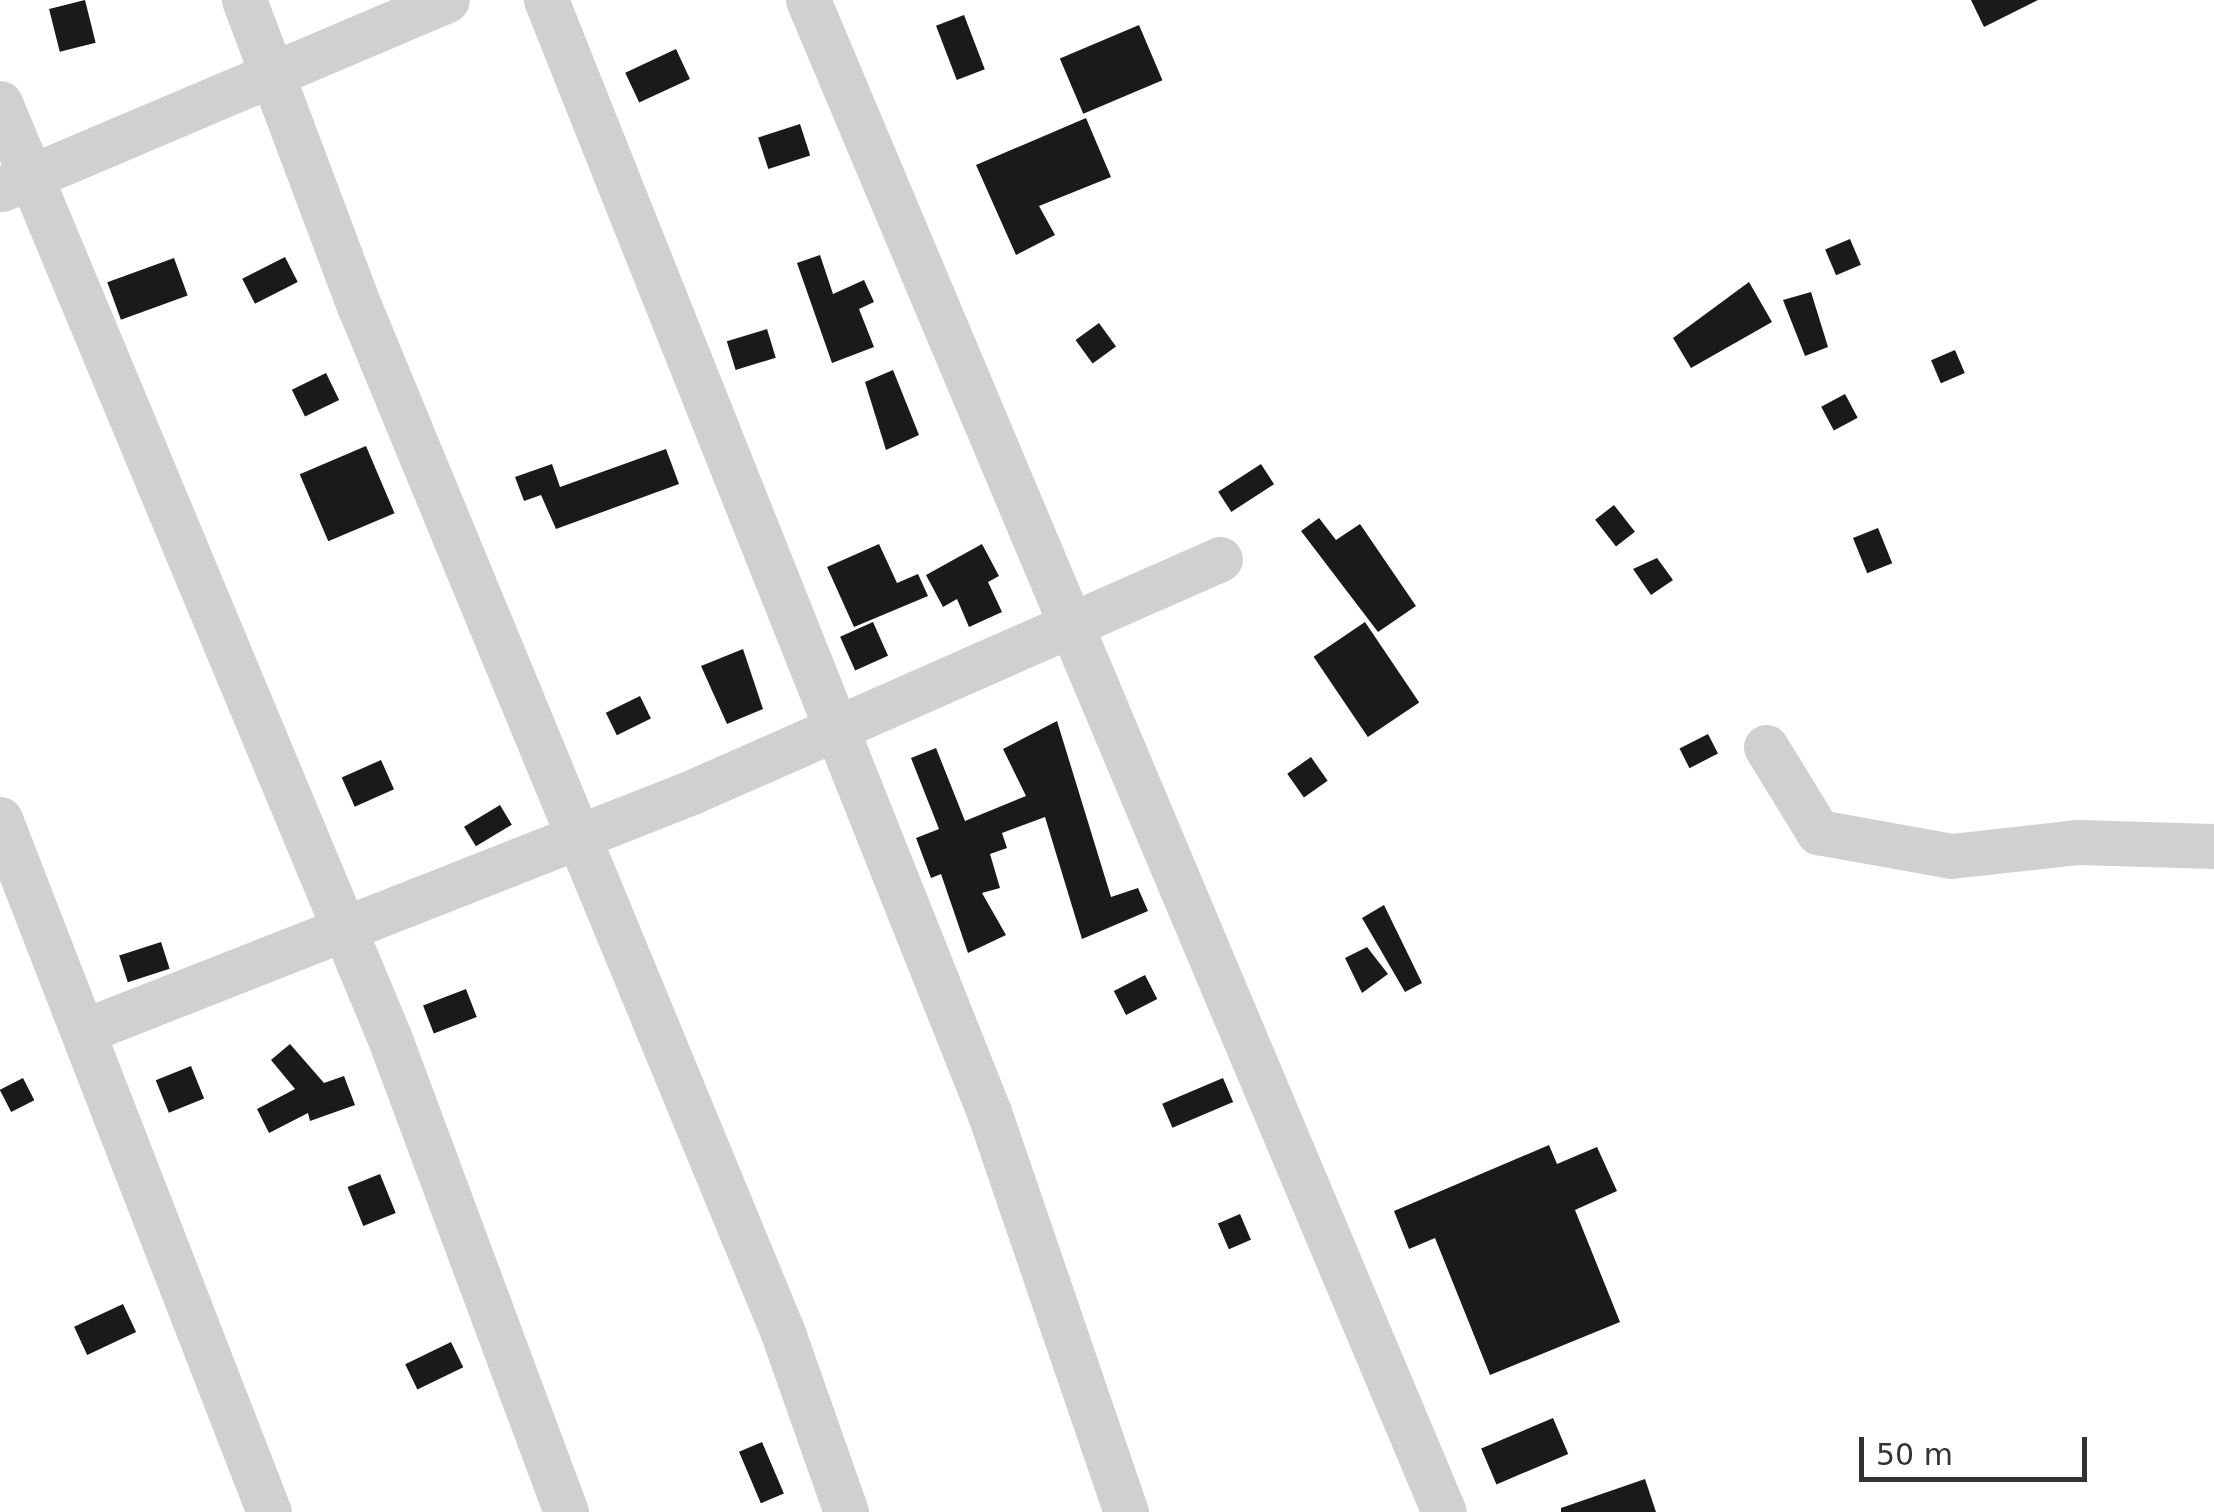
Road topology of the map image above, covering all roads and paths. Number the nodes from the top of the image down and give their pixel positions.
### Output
1 (244, 0) edge
2 (448, 0) edge
3 (546, 0) edge
4 (808, 0) edge
5 (274, 74) junction
6 (0, 102) edge
7 (13, 184) edge
8 (1220, 559) dead end
9 (1072, 629) junction
10 (834, 726) junction
11 (1766, 747) dead end
12 (0, 818) edge
13 (582, 835) junction
14 (2214, 846) edge
15 (346, 934) junction
16 (84, 1031) junction
17 (269, 1512) edge
18 (566, 1512) edge
19 (846, 1512) edge
20 (1126, 1512) edge
21 (1444, 1512) edge

1 - 5 street
2 - 5 street
3 - 10 street
4 - 9 street
5 - 7 street
5 - 13 street
6 - 7 street
7 - 15 street
8 - 9 street
9 - 10 street
9 - 21 street
10 - 13 street
10 - 20 street
11 - 14 street
12 - 16 street
13 - 15 street
13 - 19 street
15 - 16 street
15 - 18 street
16 - 17 street

